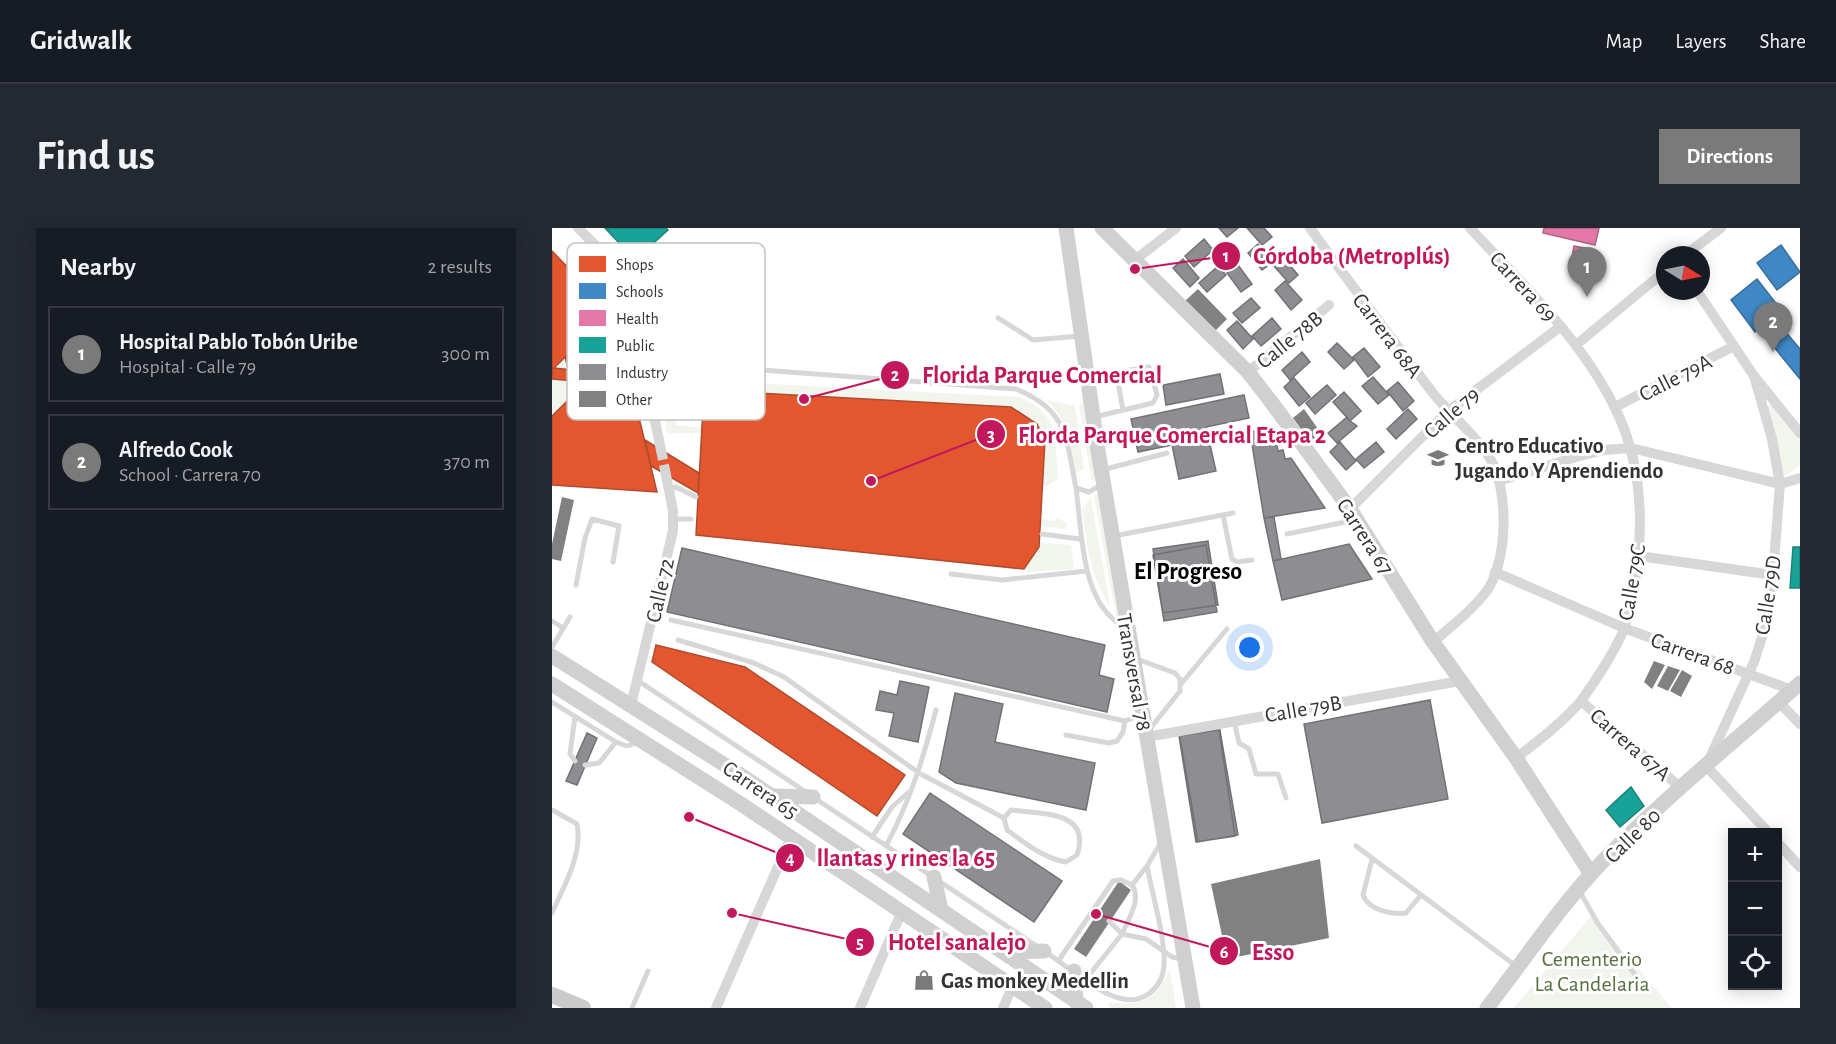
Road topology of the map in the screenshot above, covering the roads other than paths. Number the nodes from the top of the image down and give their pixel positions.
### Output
1 (578, 228) edge
2 (1080, 228) edge
3 (1102, 228) edge
4 (1176, 228) edge
5 (1310, 228) edge
6 (1470, 228) edge
7 (1721, 228) edge
8 (1067, 233) edge
9 (593, 243) edge
10 (1697, 246) edge
11 (1135, 260) junction
12 (1656, 279) edge
13 (1703, 300) edge
14 (1329, 305) dead end
15 (998, 318) dead end
16 (1561, 326) junction
17 (1082, 336) junction
18 (1576, 345) junction
19 (1734, 346) junction
20 (765, 371) edge
21 (1116, 372) junction
22 (1248, 372) junction
23 (1754, 376) junction
24 (1087, 377) junction
25 (1615, 407) junction
26 (1123, 410) junction
27 (1447, 412) junction
28 (1093, 417) junction
29 (655, 420) edge
30 (1800, 433) edge
31 (1631, 448) junction
32 (661, 450) tunnel mouth
33 (1167, 453) dead end
34 (666, 475) tunnel mouth
35 (1102, 477) junction
36 (1800, 478) edge
37 (1500, 481) junction
38 (1780, 484) junction
39 (1076, 488) junction
40 (669, 489) junction
41 (1089, 492) junction
42 (696, 497) dead end
43 (1078, 504) junction
44 (1233, 513) dead end
45 (1353, 514) junction
46 (1223, 515) junction
47 (674, 519) junction
48 (691, 519) dead end
49 (1042, 534) dead end
50 (1287, 534) dead end
51 (1112, 536) junction
52 (1080, 539) junction
53 (1639, 556) junction
54 (1252, 560) dead end
55 (613, 562) dead end
56 (1087, 571) junction
57 (1495, 572) junction
58 (951, 574) dead end
59 (1773, 575) junction
60 (576, 585) dead end
61 (570, 617) dead end
62 (671, 620) dead end
63 (552, 621) edge
64 (563, 628) junction
65 (1624, 628) junction
66 (1128, 629) junction
67 (1227, 630) dead end
68 (678, 640) dead end
69 (1433, 642) junction
70 (552, 647) edge
71 (552, 656) edge
72 (1133, 657) junction
73 (1749, 673) junction
74 (637, 680) junction
75 (1460, 681) junction
76 (552, 684) edge
77 (1181, 684) junction
78 (1796, 687) edge
79 (552, 696) edge
80 (1581, 701) junction
81 (1780, 703) junction
82 (554, 704) edge
83 (631, 705) junction
84 (936, 710) dead end
85 (1143, 714) junction
86 (575, 716) junction
87 (1234, 720) junction
88 (1125, 721) junction
89 (1800, 724) edge
90 (1066, 735) dead end
91 (1146, 736) junction
92 (643, 741) junction
93 (616, 742) junction
94 (1516, 758) junction
95 (575, 761) dead end
96 (585, 765) dead end
97 (1706, 766) junction
98 (919, 773) junction
99 (1681, 788) junction
100 (909, 792) junction
101 (771, 795) junction
102 (813, 797) junction
103 (1286, 798) dead end
104 (552, 810) edge
105 (1004, 818) junction
106 (1764, 828) edge
107 (791, 837) junction
108 (872, 837) junction
109 (1163, 837) junction
110 (886, 846) junction
111 (1356, 846) dead end
112 (1782, 847) edge
113 (1372, 858) junction
114 (1147, 866) junction
115 (1800, 867) edge
116 (1592, 874) junction
117 (934, 877) junction
118 (1132, 885) junction
119 (1578, 888) junction
120 (552, 892) edge
121 (1421, 895) junction
122 (560, 897) junction
123 (1092, 908) junction
124 (941, 910) junction
125 (902, 911) junction
126 (552, 913) edge
127 (1098, 913) dead end
128 (1109, 921) dead end
129 (1122, 934) junction
130 (1163, 950) junction
131 (1044, 951) junction
132 (1002, 952) junction
133 (1059, 960) junction
134 (1186, 960) junction
135 (1518, 968) junction
136 (648, 971) dead end
137 (1080, 975) junction
138 (1013, 985) junction
139 (1646, 990) dead end
140 (552, 995) edge
141 (1081, 1005) edge
142 (583, 1008) edge
143 (632, 1008) edge
144 (716, 1008) edge
145 (860, 1008) edge
146 (1003, 1008) edge
147 (1045, 1008) edge
148 (1193, 1008) edge
149 (1487, 1008) edge

1 - 9 street
2 - 8 main road
3 - 11 main road, Carrera 67
4 - 11 street
5 - 27 street, Carrera 68A
6 - 16 street, Carrera 69
7 - 10 street
8 - 17 main road, Transversal 78
11 - 22 main road, Carrera 67
12 - 18 street
13 - 19 street
14 - 22 street, Calle 78B
15 - 17 lane
16 - 18 street, Carrera 69
16 - 27 street, Calle 79
17 - 24 main road, Transversal 78
18 - 25 street, Calle 79C
19 - 23 street
19 - 25 street, Calle 79A
20 - 39 lane
21 - 24 lane
21 - 26 lane
21 - 26 lane
22 - 45 main road, Carrera 67
23 - 30 street
23 - 38 street, Calle 79D
24 - 28 main road, Transversal 78
25 - 31 street, Calle 79C
26 - 28 lane
27 - 37 street
27 - 45 street, Calle 79
28 - 35 main road, Transversal 78
29 - 32 street
31 - 37 street
31 - 38 street
31 - 53 street, Calle 79C
33 - 35 lane
34 - 40 street, Calle 72
35 - 41 lane
35 - 51 main road, Transversal 78
36 - 38 street
37 - 57 street
38 - 59 street, Calle 79D
39 - 41 lane
39 - 43 lane
40 - 42 lane
40 - 47 street, Calle 72
41 - 43 lane
43 - 52 lane
44 - 46 lane
45 - 50 lane
45 - 69 main road, Carrera 67
46 - 51 lane
46 - 54 lane
47 - 48 lane
47 - 74 street, Calle 72
49 - 52 lane
51 - 66 main road, Transversal 78
52 - 56 lane
53 - 59 street
53 - 65 street, Calle 79C
55 - 60 lane
56 - 58 lane
56 - 66 lane
57 - 65 street, Carrera 68
57 - 69 street
59 - 73 street, Calle 79D
61 - 64 lane
62 - 88 lane
63 - 64 lane
64 - 70 lane
65 - 73 street, Carrera 68
65 - 80 street, Calle 79C
66 - 72 main road, Transversal 78
67 - 77 lane
68 - 98 lane
69 - 75 main road, Carrera 67
71 - 83 main road, Carrera 65
72 - 77 lane
72 - 85 main road, Transversal 78
73 - 78 street, Carrera 68
73 - 97 street, Calle 79D
74 - 83 street, Calle 72
74 - 102 lane
75 - 87 street, Calle 79B
75 - 94 main road, Carrera 67
76 - 92 main road, Carrera 65
77 - 91 lane
78 - 81 main road, Calle 80
79 - 82 lane
80 - 94 street, Calle 79C
80 - 99 street, Carrera 67A
81 - 89 street
81 - 97 main road, Calle 80
82 - 86 lane
83 - 101 main road, Carrera 65
84 - 98 lane
85 - 88 lane
85 - 91 main road, Transversal 78
86 - 93 lane
86 - 95 lane
87 - 91 street, Calle 79B
87 - 103 lane
88 - 90 lane
91 - 109 main road, Transversal 78
92 - 93 lane
92 - 107 main road, Carrera 65
93 - 96 lane
94 - 116 main road, Carrera 67
97 - 99 main road, Calle 80
97 - 106 street, Carrera 67A
98 - 100 lane
98 - 105 lane
99 - 116 main road, Calle 80
100 - 108 lane
100 - 110 lane
101 - 102 main road
101 - 124 main road, Carrera 65
102 - 108 lane
104 - 122 lane
105 - 105 lane
107 - 125 main road, Carrera 65
107 - 144 street
108 - 110 lane
109 - 114 lane
109 - 134 main road, Transversal 78
110 - 117 lane
111 - 113 lane
112 - 115 street
113 - 121 lane
113 - 121 lane
114 - 118 lane
114 - 130 lane
116 - 119 main road, Calle 80
117 - 124 main road
117 - 131 lane
118 - 123 lane
118 - 129 lane
119 - 135 main road, Calle 80
119 - 139 lane
120 - 122 lane
121 - 135 lane
122 - 126 lane
123 - 127 lane
123 - 133 lane
124 - 132 main road, Carrera 65
125 - 138 main road, Carrera 65
125 - 145 street
128 - 129 lane
129 - 130 lane
129 - 137 lane
130 - 134 lane
130 - 137 lane
131 - 132 main road
131 - 133 lane
132 - 141 main road, Carrera 65
133 - 137 lane
134 - 148 main road, Transversal 78
135 - 149 main road, Calle 80
136 - 143 lane
137 - 141 main road
138 - 146 street
138 - 147 main road, Carrera 65
140 - 142 main road

